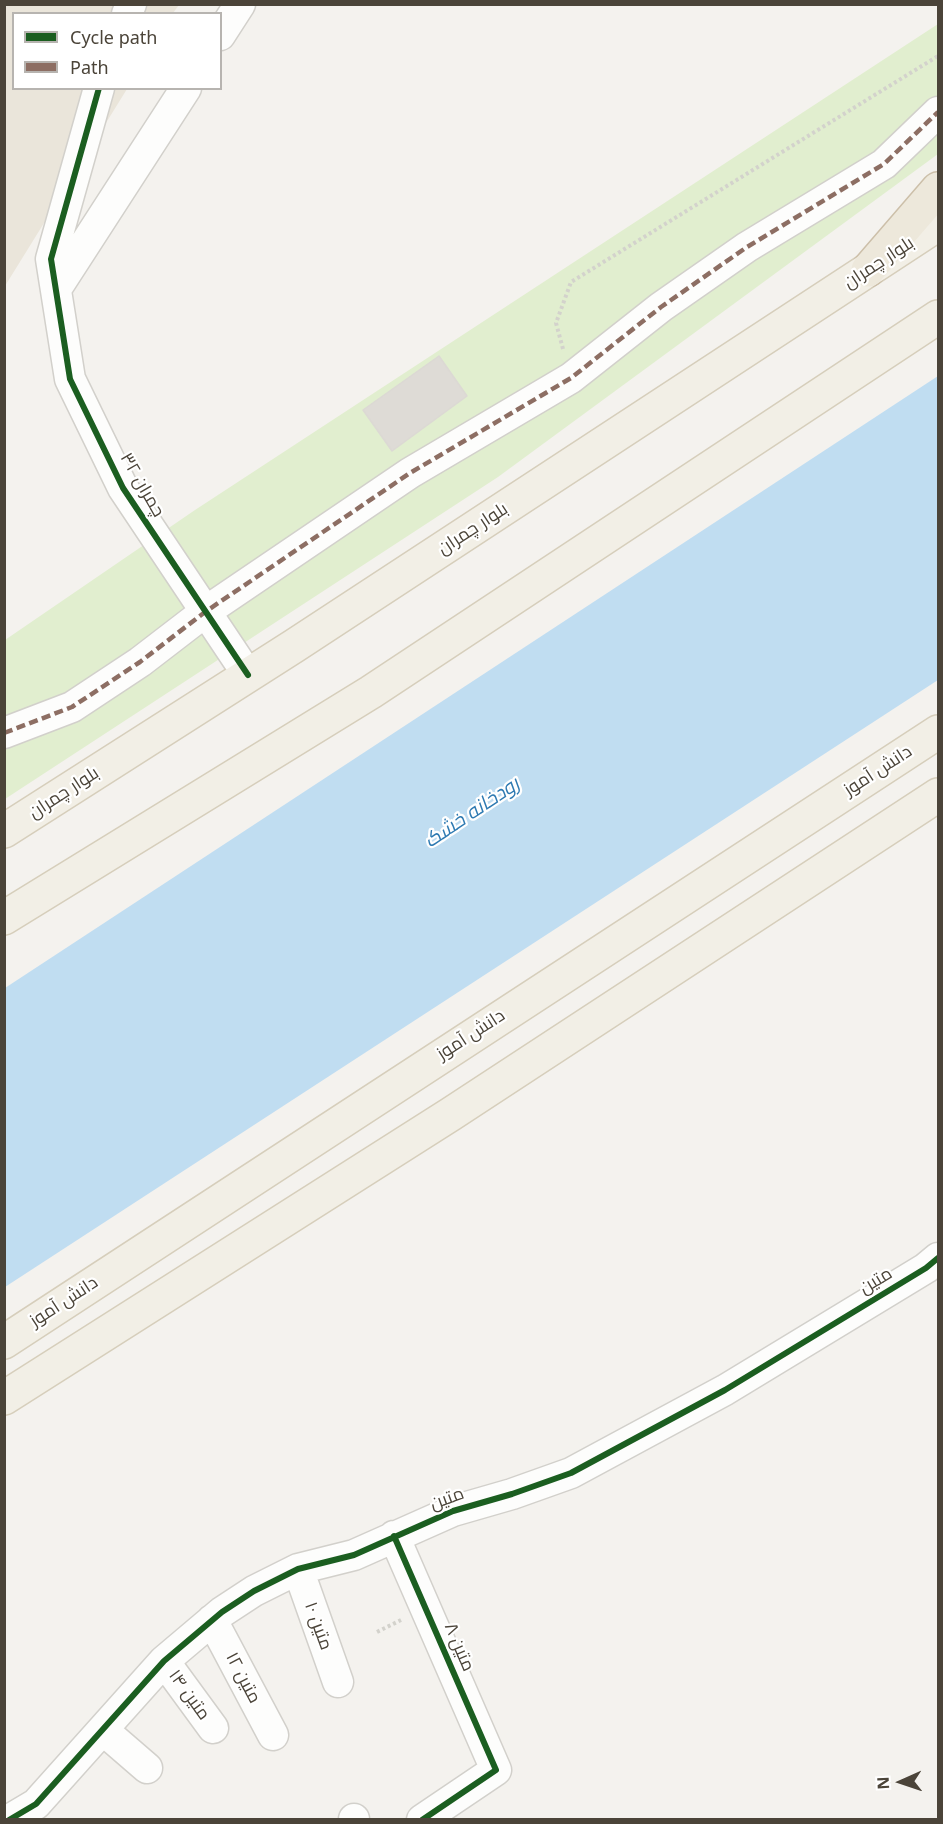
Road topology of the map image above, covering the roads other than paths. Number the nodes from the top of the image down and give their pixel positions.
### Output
1 (240, 4) edge
2 (222, 32) edge
3 (98, 90) edge
4 (185, 90) edge
5 (939, 112) edge
6 (939, 189) edge
7 (939, 224) edge
8 (868, 270) junction
9 (56, 289) junction
10 (939, 317) edge
11 (205, 612) junction
12 (248, 675) junction
13 (939, 732) edge
14 (4, 733) edge
15 (939, 795) edge
16 (4, 831) edge
17 (4, 918) edge
18 (934, 1270) edge
19 (4, 1342) edge
20 (4, 1398) edge
21 (394, 1536) junction
22 (298, 1569) junction
23 (212, 1620) junction
24 (164, 1661) junction
25 (338, 1682) dead end
26 (213, 1728) dead end
27 (103, 1730) junction
28 (273, 1735) dead end
29 (147, 1768) dead end
30 (42, 1812) edge
31 (9, 1820) edge
32 (422, 1820) edge

1 - 2 street
3 - 9 street, ۳۲ چمران
4 - 9 street
5 - 11 street
6 - 8 highway
7 - 8 main road, بلوار چمران
8 - 12 main road, بلوار چمران
9 - 11 street, ۳۲ چمران
10 - 17 main road
11 - 12 street, ۳۲ چمران
11 - 14 street
12 - 16 main road, بلوار چمران
13 - 19 main road, دانش آموز
15 - 20 main road
18 - 21 street, متین
21 - 22 street, متین
21 - 32 street, ۸ متین
22 - 23 street, متین
22 - 25 street, ۱۰ متین
23 - 24 street, متین
23 - 28 street, ۱۲ متین
24 - 26 street, ۱۴ متین
24 - 27 street, متین
27 - 29 street
27 - 30 street, متین
30 - 31 street, متین

